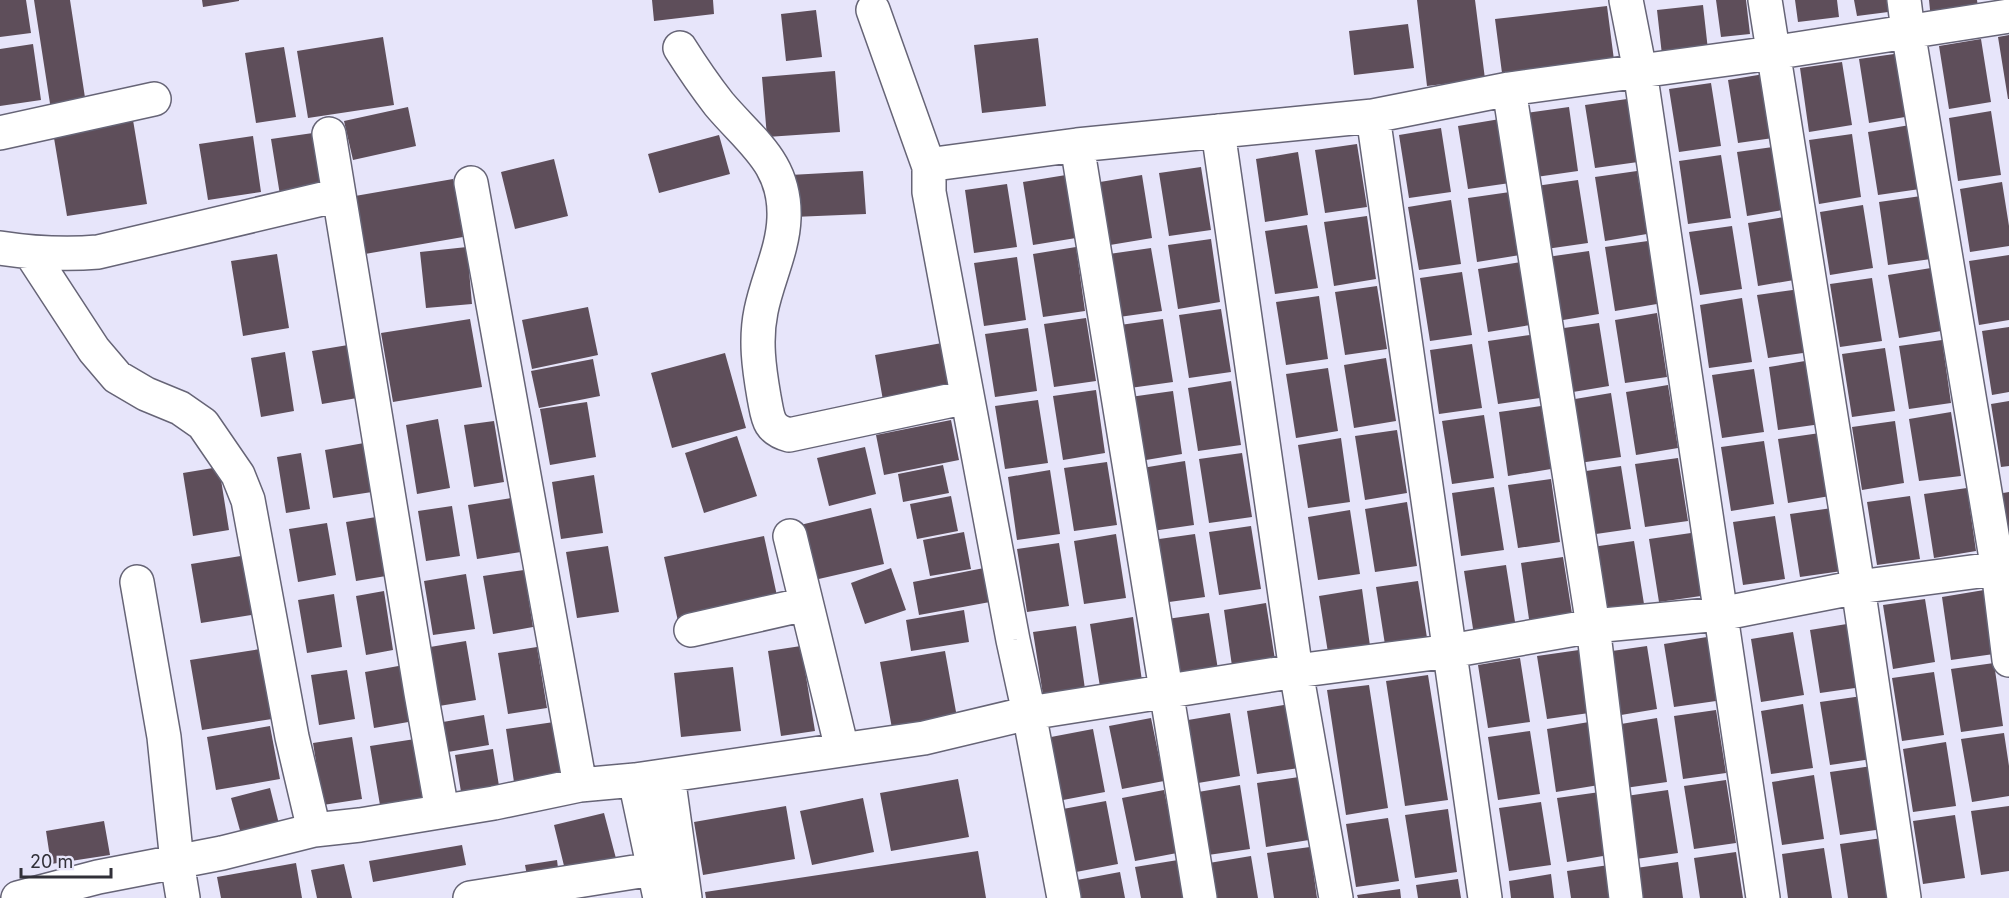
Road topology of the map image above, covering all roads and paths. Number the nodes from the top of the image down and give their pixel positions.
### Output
1 (1626, 0) edge
2 (1765, 0) edge
3 (873, 10) dead end
4 (1906, 16) edge
5 (2009, 16) edge
6 (680, 48) dead end
7 (1772, 53) junction
8 (1640, 71) junction
9 (1509, 88) junction
10 (154, 99) dead end
11 (1372, 116) junction
12 (1218, 131) junction
13 (0, 133) edge
14 (329, 134) dead end
15 (1077, 145) junction
16 (929, 168) junction
17 (471, 183) dead end
18 (339, 195) junction
19 (15, 250) edge
20 (967, 397) junction
21 (790, 536) dead end
22 (2004, 568) edge
23 (137, 582) dead end
24 (1858, 587) junction
25 (806, 604) junction
26 (1720, 614) junction
27 (1593, 626) junction
28 (691, 630) dead end
29 (1450, 651) junction
30 (2009, 660) edge
31 (1296, 671) junction
32 (1167, 692) junction
33 (1029, 713) junction
34 (842, 749) junction
35 (669, 776) junction
36 (635, 780) junction
37 (580, 785) junction
38 (442, 811) junction
39 (314, 830) junction
40 (177, 862) junction
41 (657, 884) edge
42 (18, 898) edge
43 (183, 898) edge
44 (470, 898) edge
45 (686, 898) edge
46 (1064, 898) edge
47 (1200, 898) edge
48 (1336, 898) edge
49 (1485, 898) edge
50 (1626, 898) edge
51 (1763, 898) edge
52 (1904, 898) edge

1 - 8 street
2 - 7 street
3 - 16 street
4 - 5 street
4 - 7 street
4 - 22 street
6 - 20 street
7 - 8 street
7 - 24 street
8 - 9 street
8 - 26 street
9 - 11 street
9 - 27 street
10 - 13 street
11 - 12 street
11 - 29 street
12 - 15 street
12 - 31 street
14 - 18 street
15 - 16 street
15 - 32 street
16 - 20 street
17 - 37 street
18 - 19 street
18 - 38 street
19 - 39 street
20 - 33 street
21 - 25 street
22 - 24 street
22 - 30 street
23 - 40 street
24 - 26 street
24 - 52 street
25 - 28 street
25 - 34 street
26 - 27 street
26 - 51 street
27 - 29 street
27 - 50 street
29 - 31 street
29 - 49 street
31 - 32 street
31 - 48 street
32 - 33 street
32 - 47 street
33 - 34 street
33 - 46 street
34 - 35 street
35 - 36 street
35 - 45 street
36 - 37 street
36 - 41 street
37 - 38 street
38 - 39 street
39 - 40 street
40 - 42 street
40 - 43 street
41 - 44 street

